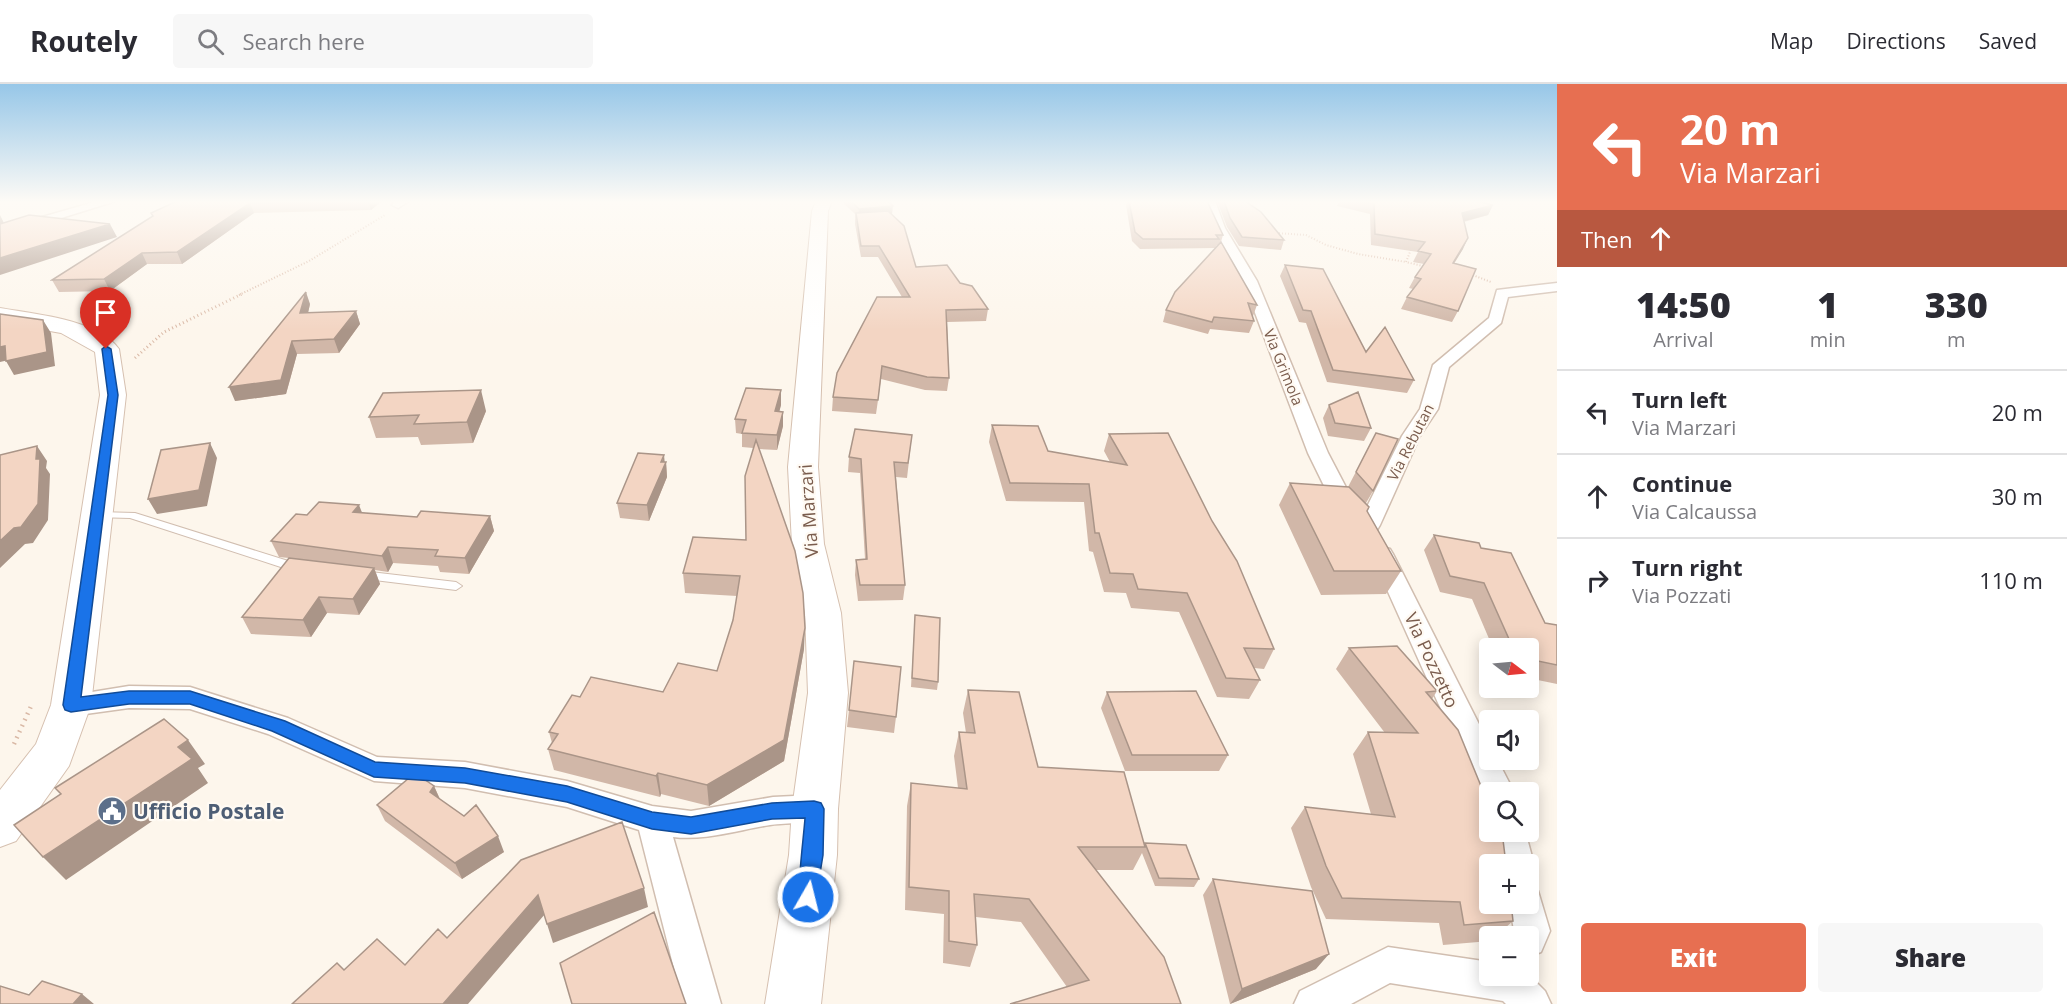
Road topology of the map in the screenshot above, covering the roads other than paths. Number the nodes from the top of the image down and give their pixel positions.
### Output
1 (819, 244) edge
2 (1228, 244) edge
3 (1557, 287) edge
4 (0, 315) edge
5 (97, 516) junction
6 (1369, 525) junction
7 (313, 570) edge
8 (349, 574) edge
9 (456, 586) dead end
10 (71, 705) junction
11 (1494, 782) edge
12 (814, 809) junction
13 (652, 820) junction
14 (0, 826) edge
15 (1520, 988) edge
16 (702, 1004) edge
17 (794, 1004) edge
18 (1313, 1004) edge

1 - 12 street, Via Marzari
2 - 6 street, Via Grimola
3 - 6 street, Via Rebutan
4 - 5 street
5 - 7 lane
5 - 10 street
6 - 11 street, Via Pozzetto
8 - 9 lane
10 - 13 street
10 - 14 street
12 - 13 street
12 - 17 street, Via Marzari
13 - 16 street
15 - 18 street

